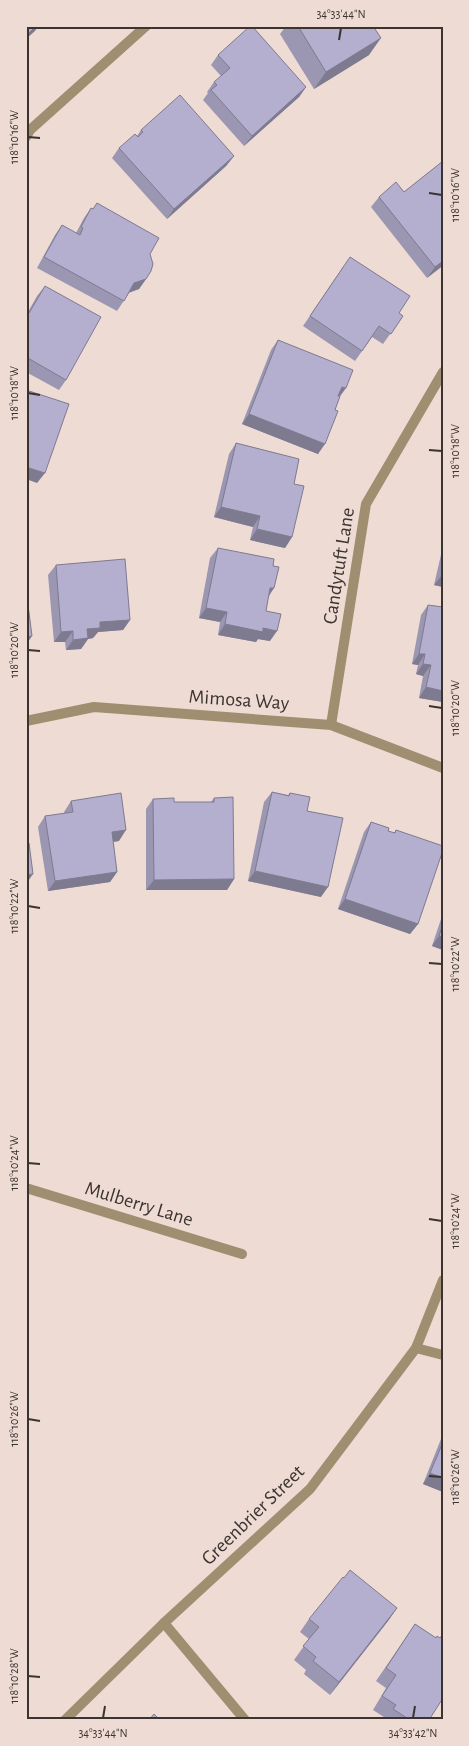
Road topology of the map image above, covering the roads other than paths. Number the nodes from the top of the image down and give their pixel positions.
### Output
1 (146, 26) edge
2 (26, 137) edge
3 (443, 372) edge
4 (26, 721) edge
5 (331, 725) junction
6 (443, 768) edge
7 (26, 1188) edge
8 (242, 1254) dead end
9 (443, 1280) edge
10 (416, 1348) junction
11 (443, 1355) edge
12 (164, 1623) junction
13 (65, 1720) edge
14 (245, 1720) edge

1 - 2 street
3 - 5 street, Candytuft Lane
4 - 5 street, Mimosa Way
5 - 6 street, Mimosa Way
7 - 8 street, Mulberry Lane
9 - 10 street, Greenbrier Street
10 - 11 street
10 - 12 street, Greenbrier Street
12 - 13 street, Greenbrier Street
12 - 14 street

